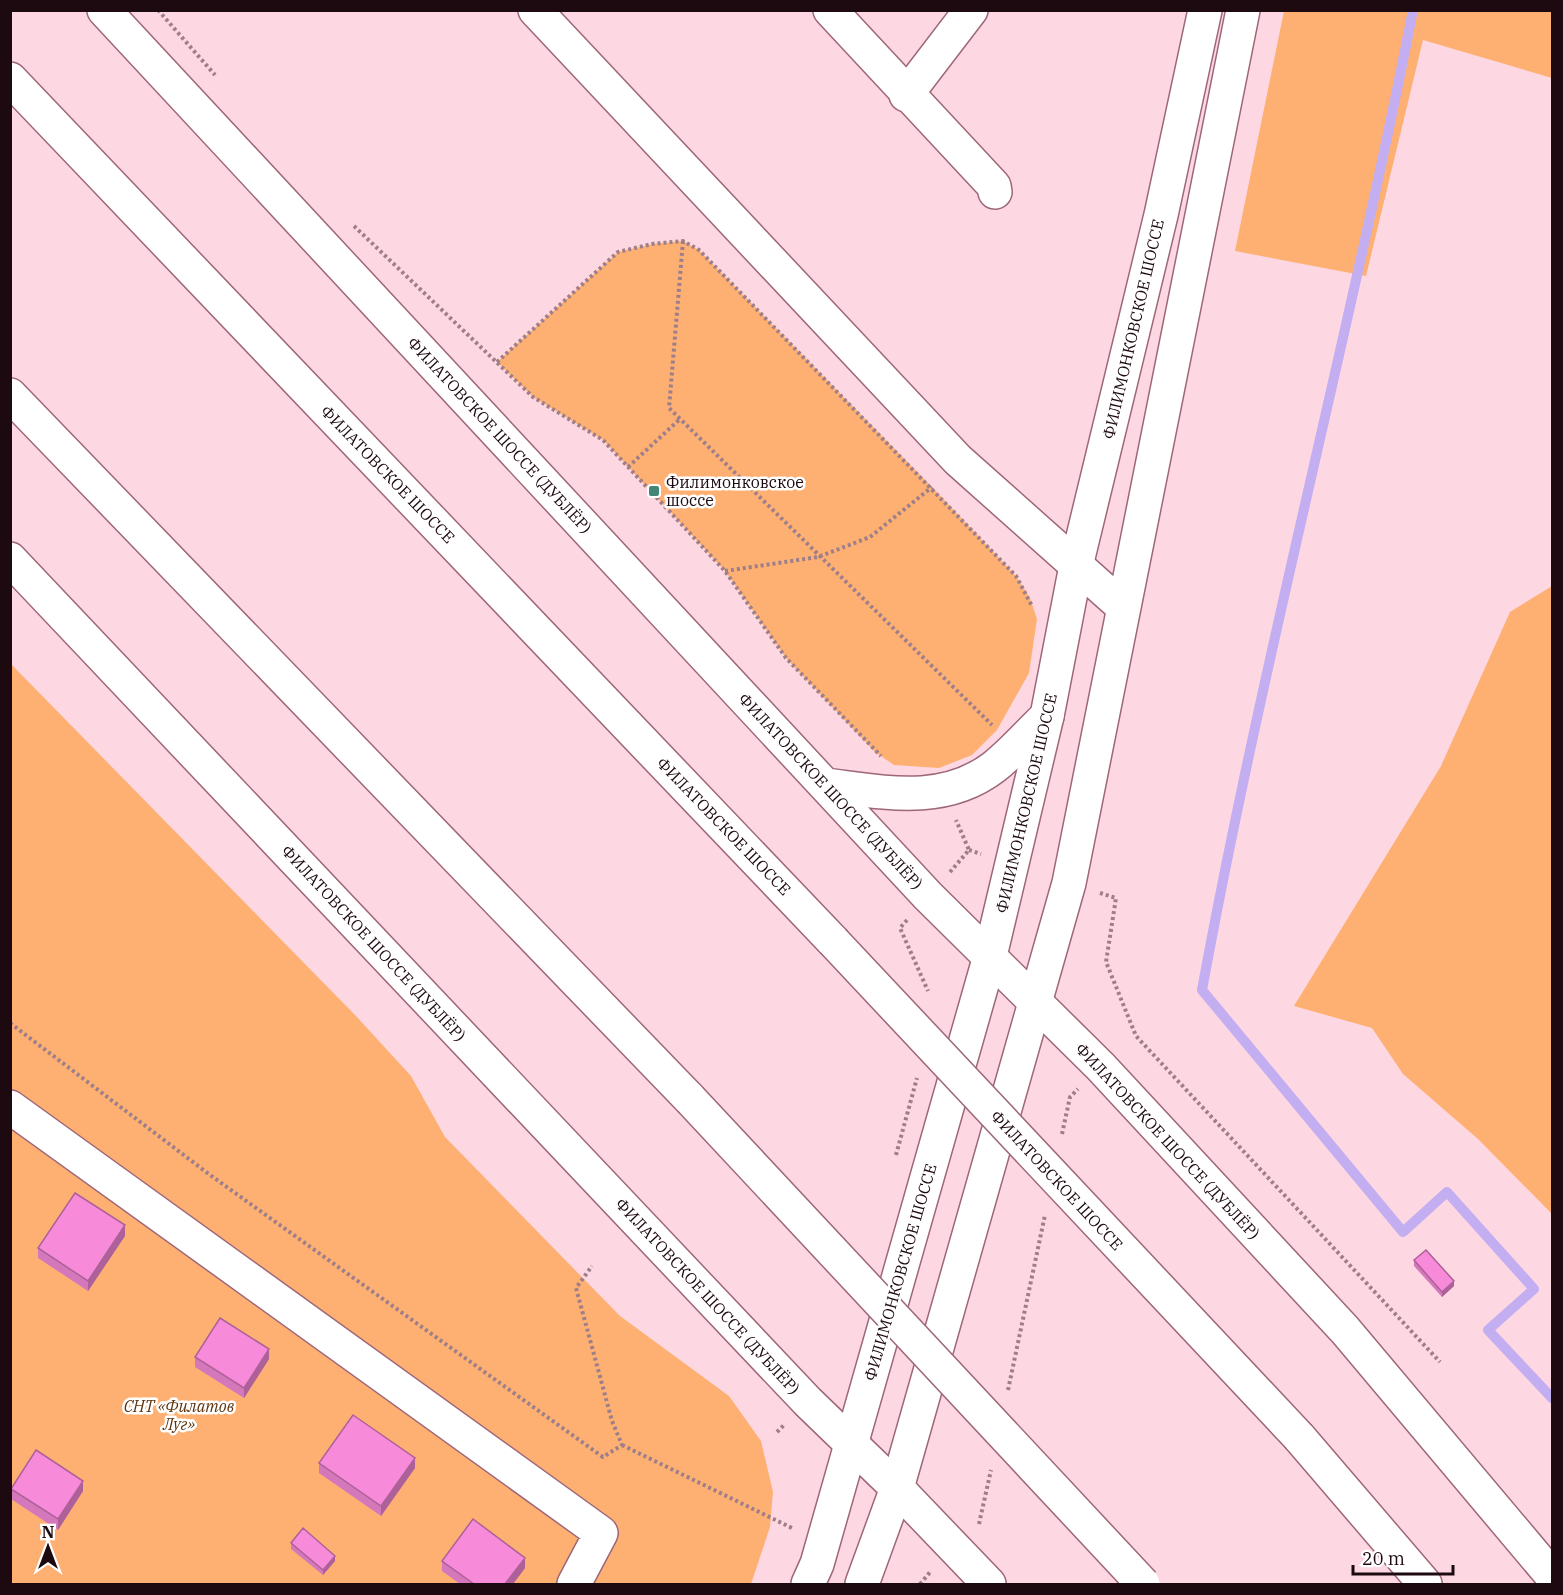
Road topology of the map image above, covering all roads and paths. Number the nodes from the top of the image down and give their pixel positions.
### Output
1 (104, 10) edge
2 (158, 10) edge
3 (535, 10) edge
4 (830, 10) edge
5 (971, 10) edge
6 (1205, 10) edge
7 (1243, 10) edge
8 (10, 79) edge
9 (219, 80) dead end
10 (906, 95) junction
11 (995, 192) dead end
12 (352, 224) dead end
13 (683, 241) junction
14 (497, 362) junction
15 (10, 395) edge
16 (680, 418) junction
17 (958, 460) junction
18 (628, 467) junction
19 (932, 487) junction
20 (818, 557) junction
21 (10, 559) edge
22 (1076, 566) junction
23 (724, 571) junction
24 (1122, 606) junction
25 (1033, 609) dead end
26 (1047, 716) junction
27 (997, 730) dead end
28 (884, 758) dead end
29 (825, 785) junction
30 (949, 790) junction
31 (928, 896) junction
32 (1116, 898) dead end
33 (990, 956) junction
34 (932, 1000) dead end
35 (1036, 1003) junction
36 (10, 1023) edge
37 (1136, 1036) junction
38 (1101, 1067) junction
39 (920, 1068) dead end
40 (10, 1107) edge
41 (1060, 1143) dead end
42 (894, 1160) dead end
43 (1045, 1212) dead end
44 (592, 1266) dead end
45 (1440, 1362) dead end
46 (1006, 1397) dead end
47 (808, 1402) junction
48 (777, 1432) dead end
49 (852, 1443) junction
50 (622, 1444) junction
51 (992, 1466) dead end
52 (897, 1488) junction
53 (795, 1529) dead end
54 (953, 1546) junction
55 (1552, 1576) edge
56 (574, 1584) edge
57 (808, 1584) edge
58 (862, 1584) edge
59 (920, 1584) edge
60 (989, 1584) edge
61 (1143, 1584) edge
62 (1425, 1584) edge

1 - 29 main road, ФИЛАТОВСКОЕ ШОССЕ (ДУБЛЁР)
2 - 9 path
3 - 17 main road
4 - 10 main road
5 - 10 main road
6 - 22 main road, ФИЛИМОНКОВСКОЕ ШОССЕ
7 - 24 main road
8 - 62 main road, ФИЛАТОВСКОЕ ШОССЕ, bridge
10 - 11 main road
12 - 14 path
13 - 14 path
13 - 16 path
13 - 19 path
14 - 18 path
15 - 61 main road, bridge
16 - 18 path
16 - 20 path
17 - 19 path
17 - 22 main road
18 - 23 path
19 - 20 path
19 - 25 path
20 - 23 path
20 - 27 path
21 - 47 main road, ФИЛАТОВСКОЕ ШОССЕ (ДУБЛЁР)
22 - 24 main road
22 - 26 main road, ФИЛИМОНКОВСКОЕ ШОССЕ
23 - 28 path
24 - 35 main road
26 - 30 main road
26 - 33 main road, ФИЛИМОНКОВСКОЕ ШОССЕ
29 - 30 main road
29 - 31 main road, ФИЛАТОВСКОЕ ШОССЕ (ДУБЛЁР)
30 - 31 path
31 - 33 main road, ФИЛАТОВСКОЕ ШОССЕ (ДУБЛЁР)
31 - 34 path
32 - 37 path
33 - 35 main road, ФИЛАТОВСКОЕ ШОССЕ (ДУБЛЁР)
33 - 49 main road, ФИЛИМОНКОВСКОЕ ШОССЕ
35 - 38 main road, ФИЛАТОВСКОЕ ШОССЕ (ДУБЛЁР)
35 - 52 main road
36 - 50 path
37 - 38 path
37 - 45 path
38 - 41 path
38 - 55 main road, ФИЛАТОВСКОЕ ШОССЕ (ДУБЛЁР)
39 - 42 path
40 - 56 main road
43 - 46 path
44 - 50 path
47 - 48 path
47 - 49 main road, ФИЛАТОВСКОЕ ШОССЕ (ДУБЛЁР)
49 - 52 main road, ФИЛАТОВСКОЕ ШОССЕ (ДУБЛЁР)
49 - 57 main road, ФИЛИМОНКОВСКОЕ ШОССЕ
50 - 53 path
51 - 54 path
52 - 54 main road, ФИЛАТОВСКОЕ ШОССЕ (ДУБЛЁР)
52 - 58 main road
54 - 59 path
54 - 60 main road, ФИЛАТОВСКОЕ ШОССЕ (ДУБЛЁР)

